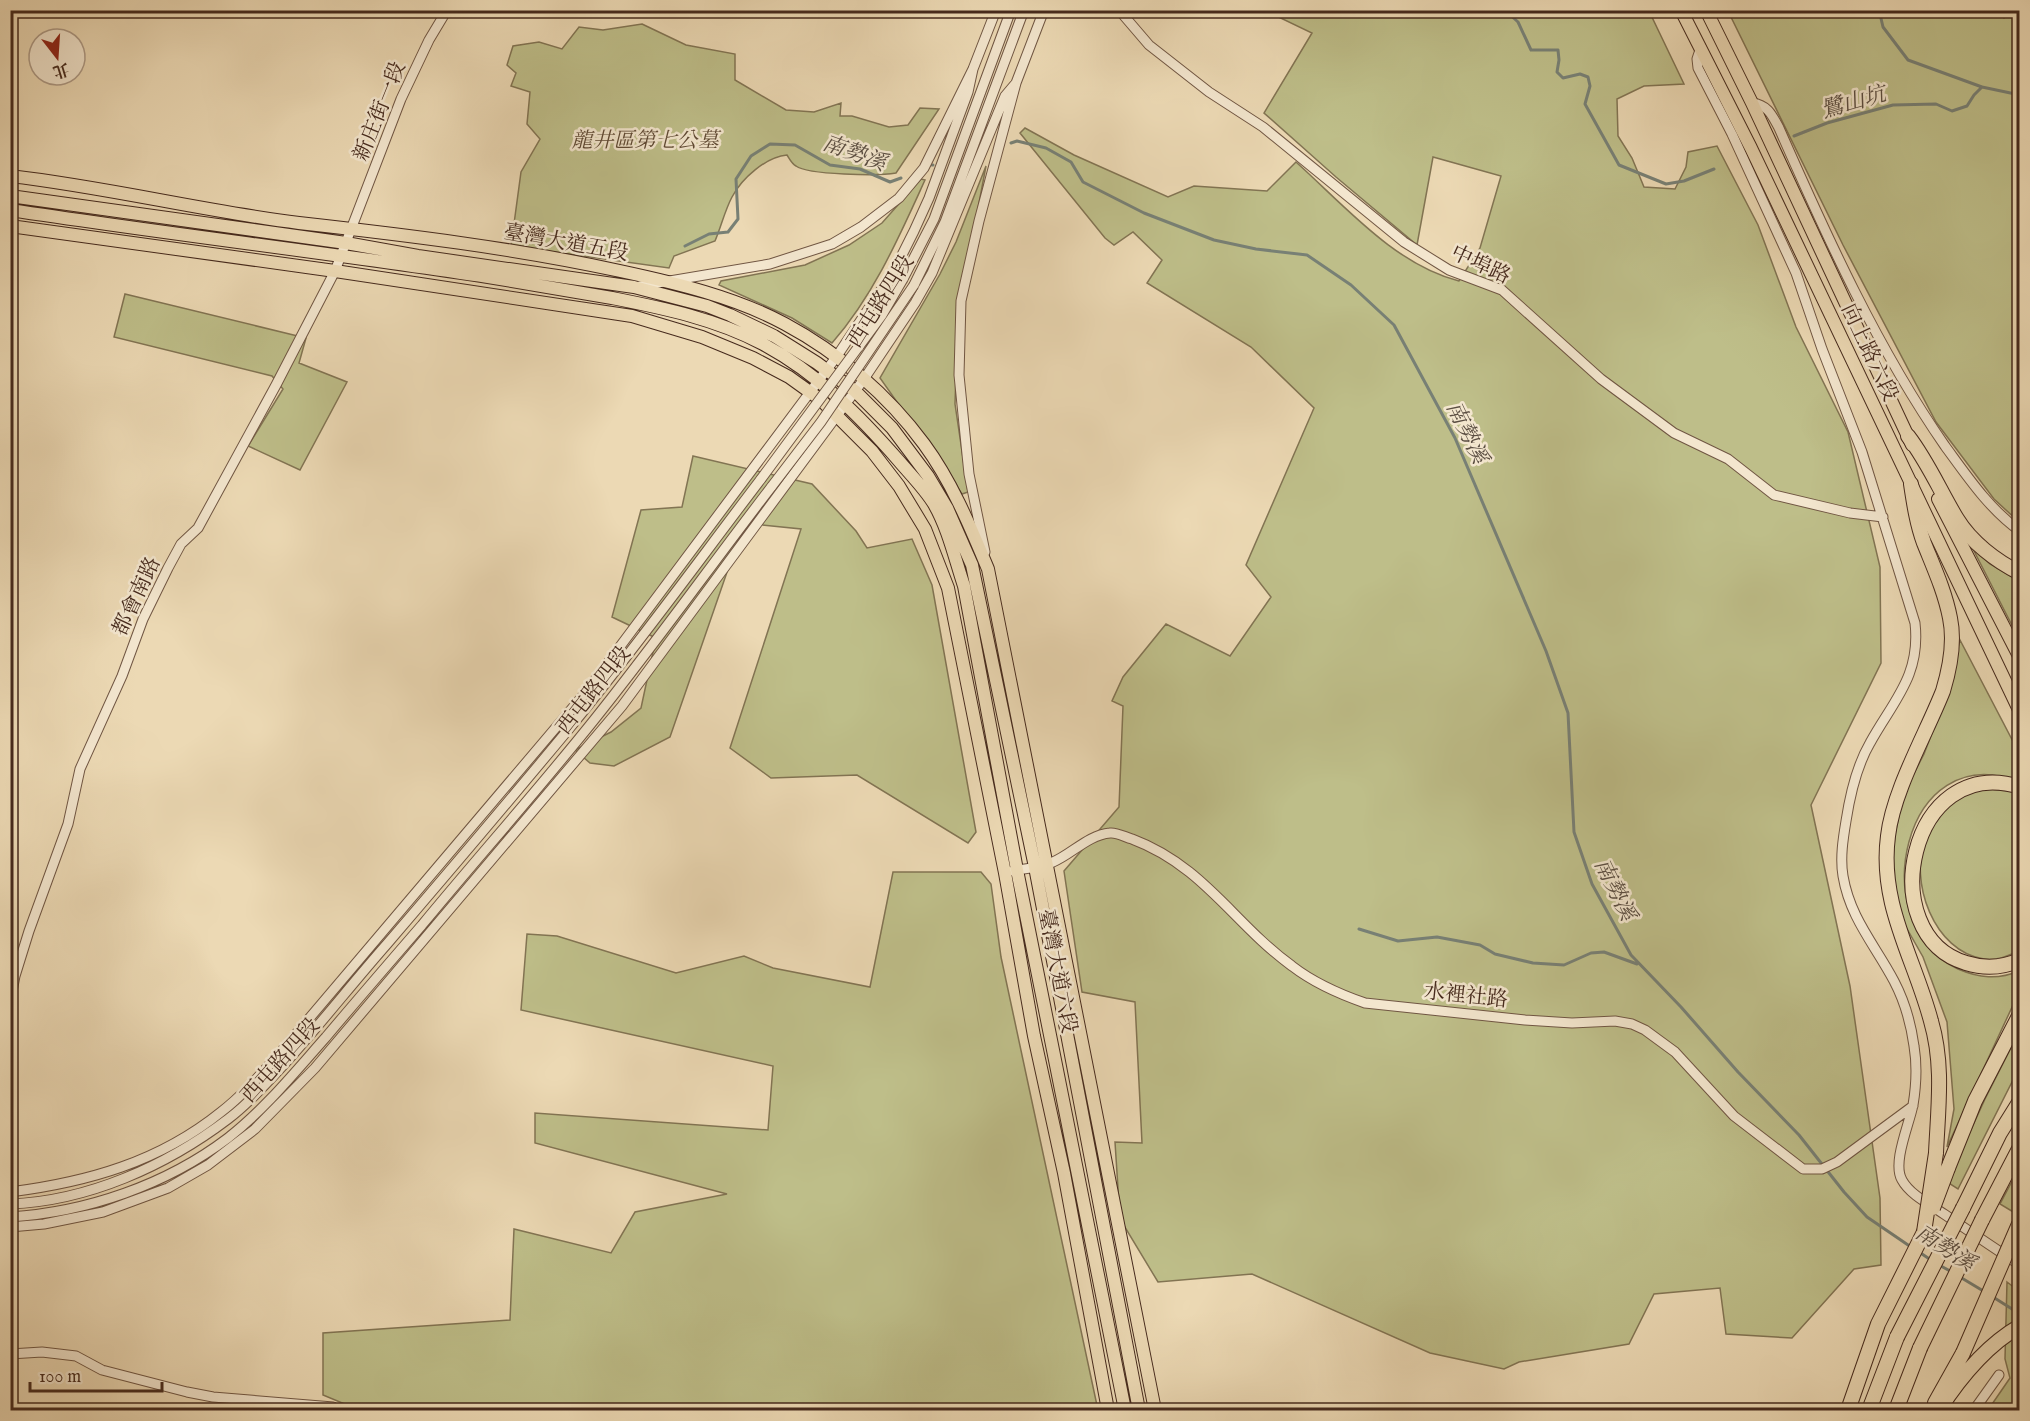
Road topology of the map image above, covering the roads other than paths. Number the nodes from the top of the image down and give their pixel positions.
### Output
1 (447, 10) edge
2 (996, 10) edge
3 (1011, 10) edge
4 (1024, 10) edge
5 (1044, 10) edge
6 (1119, 10) edge
7 (1681, 10) edge
8 (1706, 10) edge
9 (1701, 47) junction
10 (973, 69) junction
11 (1003, 70) junction
12 (1016, 83) junction
13 (1752, 103) junction
14 (976, 165) junction
15 (10, 176) edge
16 (10, 196) edge
17 (10, 210) edge
18 (10, 226) edge
19 (351, 229) junction
20 (343, 249) junction
21 (335, 271) junction
22 (672, 282) junction
23 (634, 287) junction
24 (837, 356) junction
25 (827, 369) junction
26 (864, 380) junction
27 (819, 381) junction
28 (855, 391) junction
29 (810, 392) junction
30 (845, 404) junction
31 (836, 416) junction
32 (1908, 436) junction
33 (1911, 484) junction
34 (1883, 517) junction
35 (2019, 531) edge
36 (950, 541) joint
37 (972, 565) joint
38 (988, 569) junction
39 (2019, 573) edge
40 (634, 646) junction
41 (2019, 658) edge
42 (655, 659) junction
43 (586, 692) junction
44 (2019, 712) edge
45 (595, 718) junction
46 (2019, 787) edge
47 (1048, 864) junction
48 (1035, 867) junction
49 (1011, 871) junction
50 (2019, 960) edge
51 (10, 1002) edge
52 (2019, 1014) edge
53 (2019, 1101) edge
54 (1913, 1106) junction
55 (2019, 1147) edge
56 (10, 1192) edge
57 (10, 1204) edge
58 (10, 1217) edge
59 (2019, 1224) edge
60 (10, 1227) edge
61 (1924, 1232) junction
62 (2019, 1265) edge
63 (2019, 1326) edge
64 (10, 1354) edge
65 (1999, 1375) dead end
66 (335, 1410) edge
67 (1108, 1410) edge
68 (1125, 1410) edge
69 (1139, 1410) edge
70 (1155, 1410) edge
71 (1848, 1410) edge
72 (1869, 1410) edge
73 (1896, 1410) edge
74 (1931, 1410) edge
75 (1939, 1410) edge
76 (1974, 1410) edge

1 - 19 street, 新庄街一段
2 - 10 street, 西屯路四段
3 - 40 street, 西屯路四段, bridge
4 - 11 street, 西屯路四段
5 - 12 street
6 - 34 street, 中埠路
7 - 9 main road, 向上路六段
8 - 13 main road, 向上路六段
9 - 33 main road, 向上路六段
9 - 34 street
10 - 22 street, 西屯路四段
10 - 24 street, 西屯路四段
11 - 14 street
11 - 45 street, 西屯路四段, bridge
12 - 14 street
12 - 38 street
13 - 32 main road, 向上路六段
13 - 35 street
14 - 26 street, 西屯路四段
15 - 19 main road, 臺灣大道五段
16 - 20 main road, 臺灣大道五段
17 - 20 main road, 臺灣大道五段
18 - 21 main road
19 - 20 street, 都會南路
19 - 22 main road, 臺灣大道五段
20 - 21 street, 都會南路
20 - 23 main road, 臺灣大道五段
20 - 27 main road, 臺灣大道五段
21 - 29 main road
21 - 51 street, 都會南路
22 - 23 street, 西屯路四段
22 - 24 main road, 臺灣大道五段
23 - 25 main road, 臺灣大道五段
24 - 25 street, 西屯路四段
24 - 26 main road, 臺灣大道五段
25 - 27 street, 西屯路四段
25 - 28 main road, 臺灣大道五段
26 - 28 street, 西屯路四段
26 - 38 main road, 臺灣大道五段
27 - 29 street, 西屯路四段
27 - 30 main road, 臺灣大道五段
28 - 30 street, 西屯路四段
28 - 37 main road, 臺灣大道五段
29 - 31 main road
29 - 43 street, 西屯路四段
30 - 31 street, 西屯路四段
30 - 36 main road, 臺灣大道五段
31 - 42 street, 西屯路四段
31 - 49 main road, 臺灣大道六段
32 - 39 highway
32 - 41 main road, 向上路六段
33 - 44 main road, 向上路六段
33 - 61 highway, bridge
34 - 54 street
36 - 49 main road, 臺灣大道六段
37 - 48 main road, 臺灣大道六段
38 - 47 main road, 臺灣大道六段
40 - 43 street
40 - 57 street, 西屯路四段
42 - 45 street
42 - 60 street, 西屯路四段
43 - 56 street, 西屯路四段
45 - 58 street, 西屯路四段
46 - 50 highway
47 - 48 street, 水裡社路
47 - 54 street, 水裡社路
47 - 70 main road, 臺灣大道六段
48 - 49 street, 水裡社路
48 - 69 main road, 臺灣大道六段
49 - 67 main road, 臺灣大道六段
49 - 68 main road, 臺灣大道六段
52 - 61 highway, bridge
53 - 72 highway, bridge
54 - 62 street
55 - 73 highway, bridge
59 - 74 highway, bridge
61 - 71 highway
63 - 75 highway
64 - 66 street
65 - 76 street

